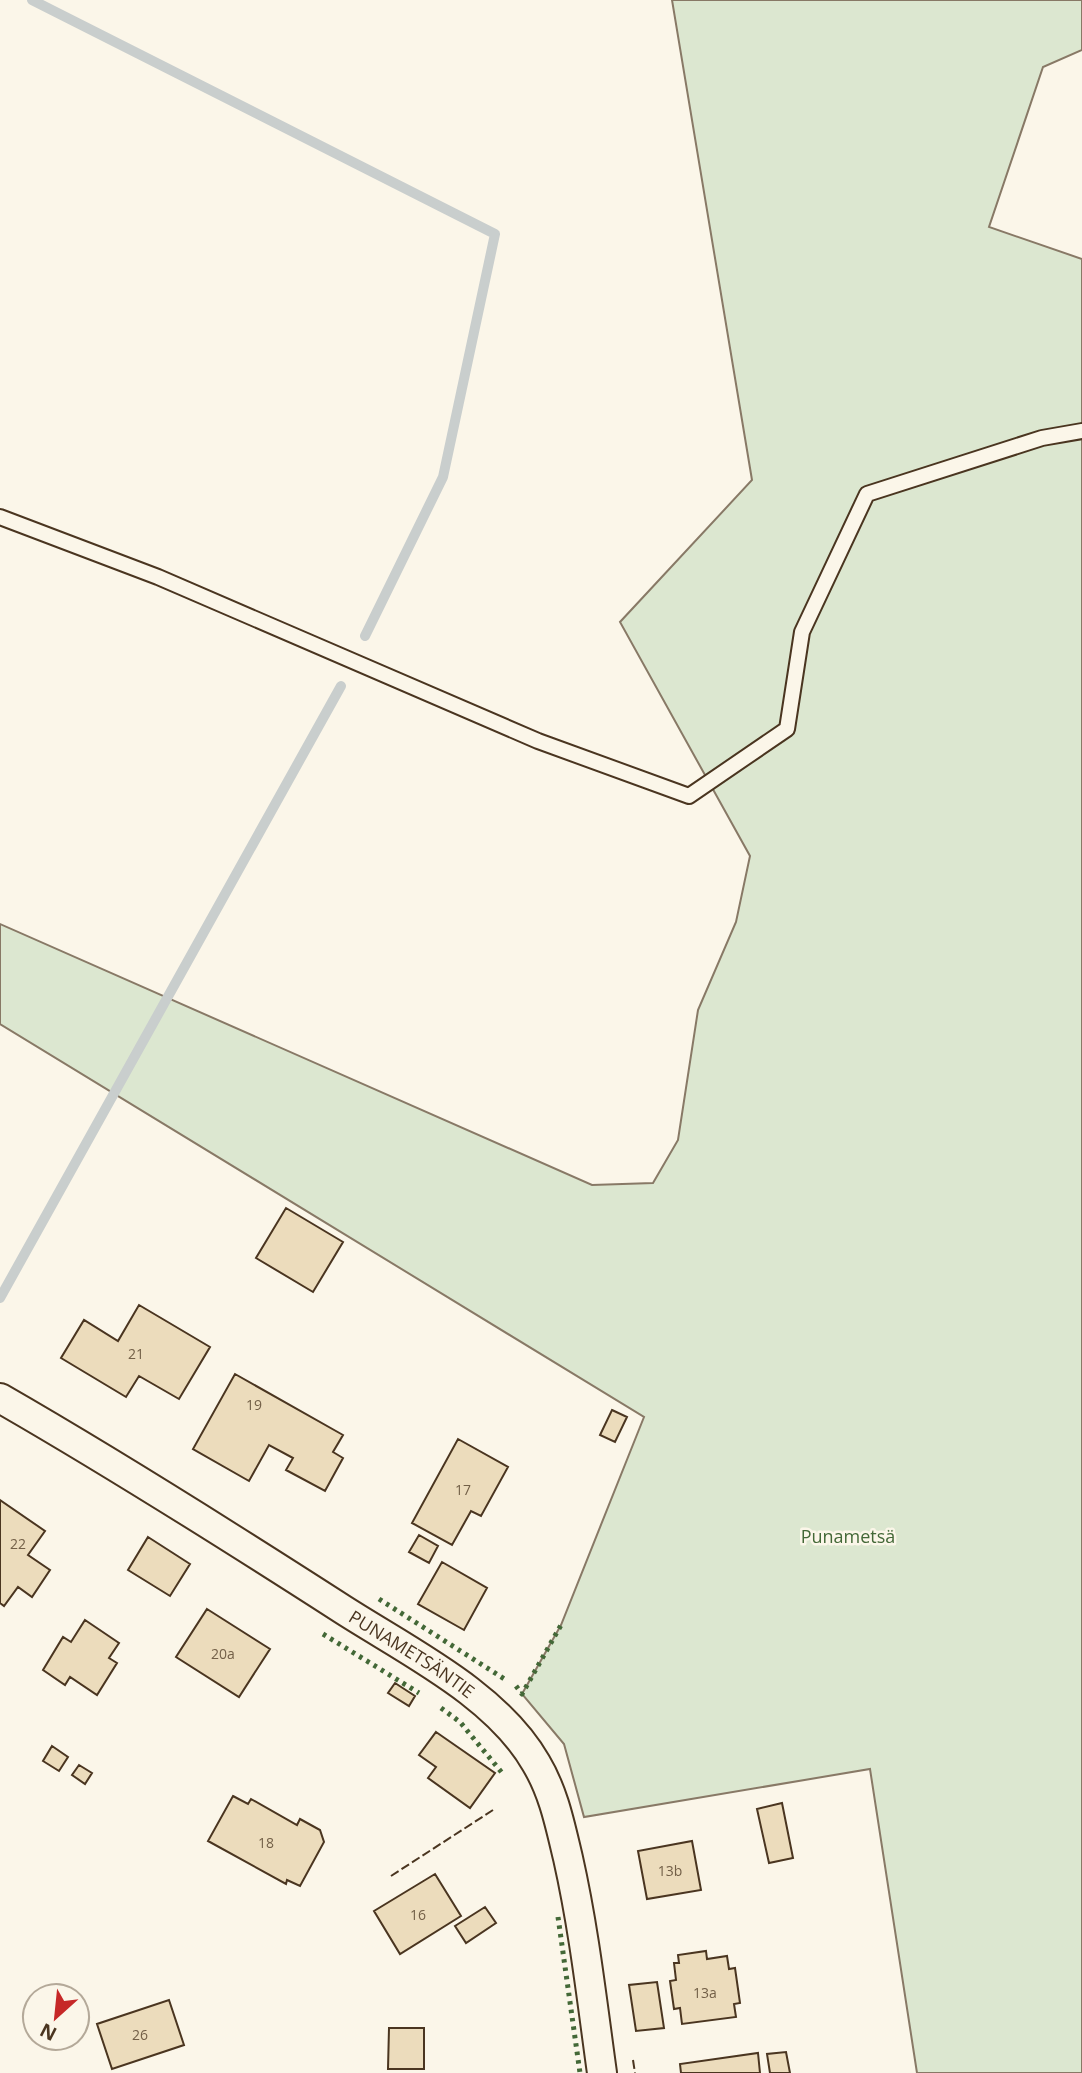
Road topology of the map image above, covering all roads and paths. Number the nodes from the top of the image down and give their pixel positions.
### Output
1 (1082, 431) edge
2 (0, 517) edge
3 (0, 1398) edge
4 (602, 2073) edge

1 - 2 lane
3 - 4 street, PUNAMETSÄNTIE

